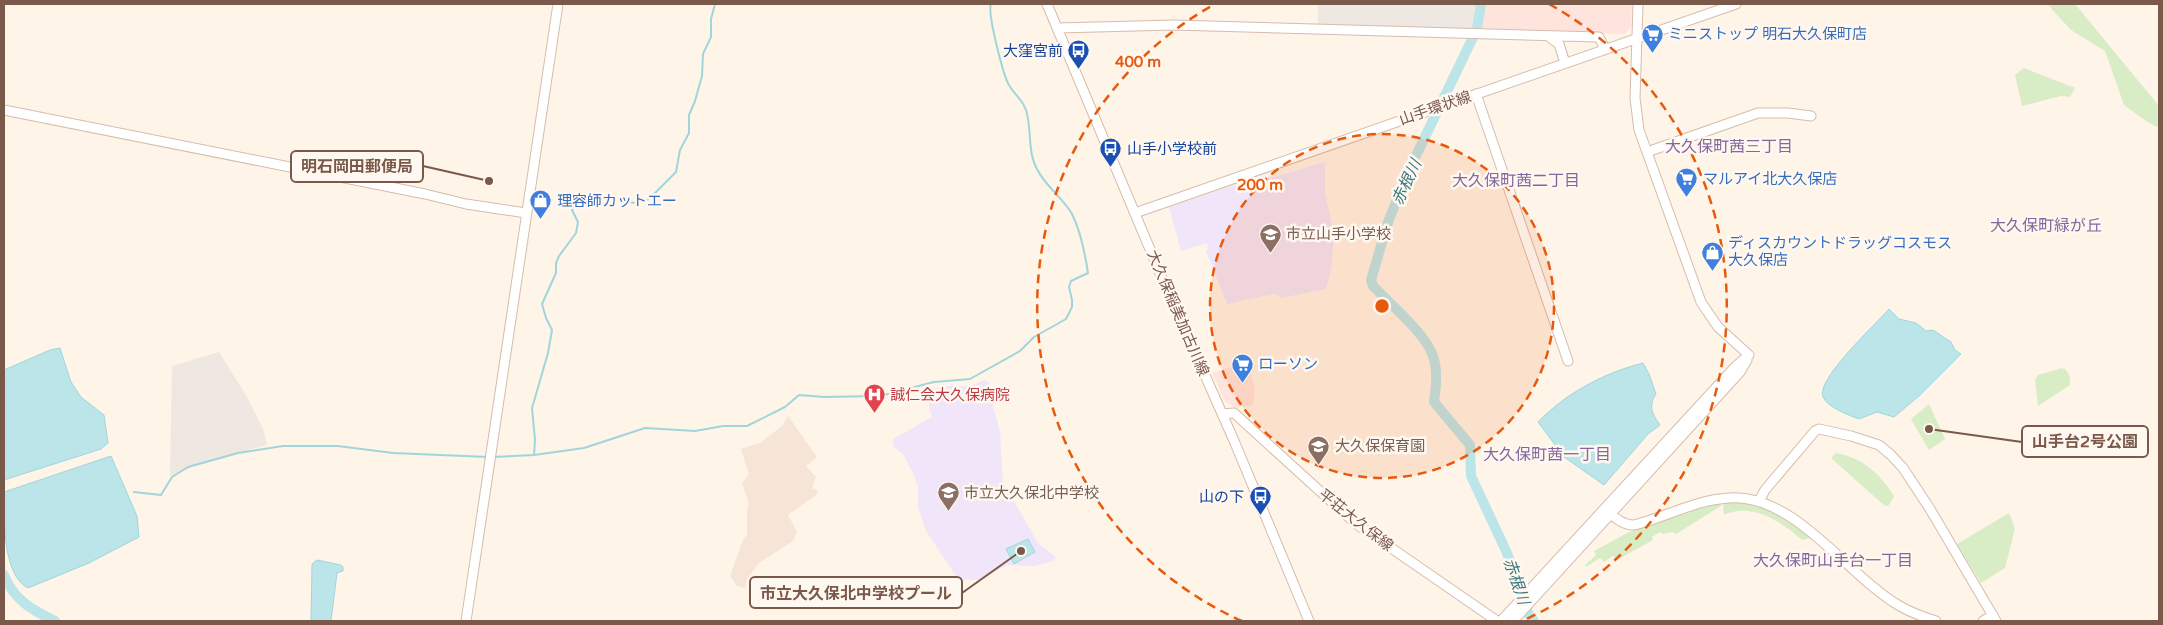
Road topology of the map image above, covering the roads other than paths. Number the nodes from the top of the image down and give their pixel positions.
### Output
1 (558, 4) edge
2 (1047, 4) edge
3 (1638, 4) edge
4 (1736, 4) edge
5 (1058, 28) junction
6 (1548, 36) junction
7 (1637, 39) junction
8 (1605, 49) junction
9 (1565, 63) junction
10 (1476, 94) junction
11 (4, 110) edge
12 (1811, 116) dead end
13 (1647, 152) junction
14 (526, 213) junction
15 (1135, 213) junction
16 (1568, 361) dead end
17 (1222, 414) junction
18 (1759, 501) junction
19 (1608, 512) junction
20 (1995, 618) edge
21 (466, 621) edge
22 (1309, 621) edge
23 (1497, 621) edge
24 (1501, 621) edge
25 (1513, 621) edge
26 (1936, 621) edge
27 (1983, 621) edge

1 - 14 street
2 - 5 street, 大久保稲美加古川線
3 - 7 street
4 - 7 street, 山手環状線
5 - 6 street
5 - 15 street, 大久保稲美加古川線
6 - 8 street
6 - 9 street
7 - 8 street, 山手環状線
7 - 13 street
8 - 9 street, 山手環状線
9 - 10 street, 山手環状線
10 - 15 street, 山手環状線
10 - 16 street
11 - 14 street
12 - 13 street
13 - 19 street
14 - 21 street
15 - 17 street, 大久保稲美加古川線
17 - 22 street, 大久保稲美加古川線
17 - 23 street, 平荘大久保線
18 - 19 street
18 - 20 street
18 - 26 street
19 - 24 street
19 - 25 street
20 - 27 street

